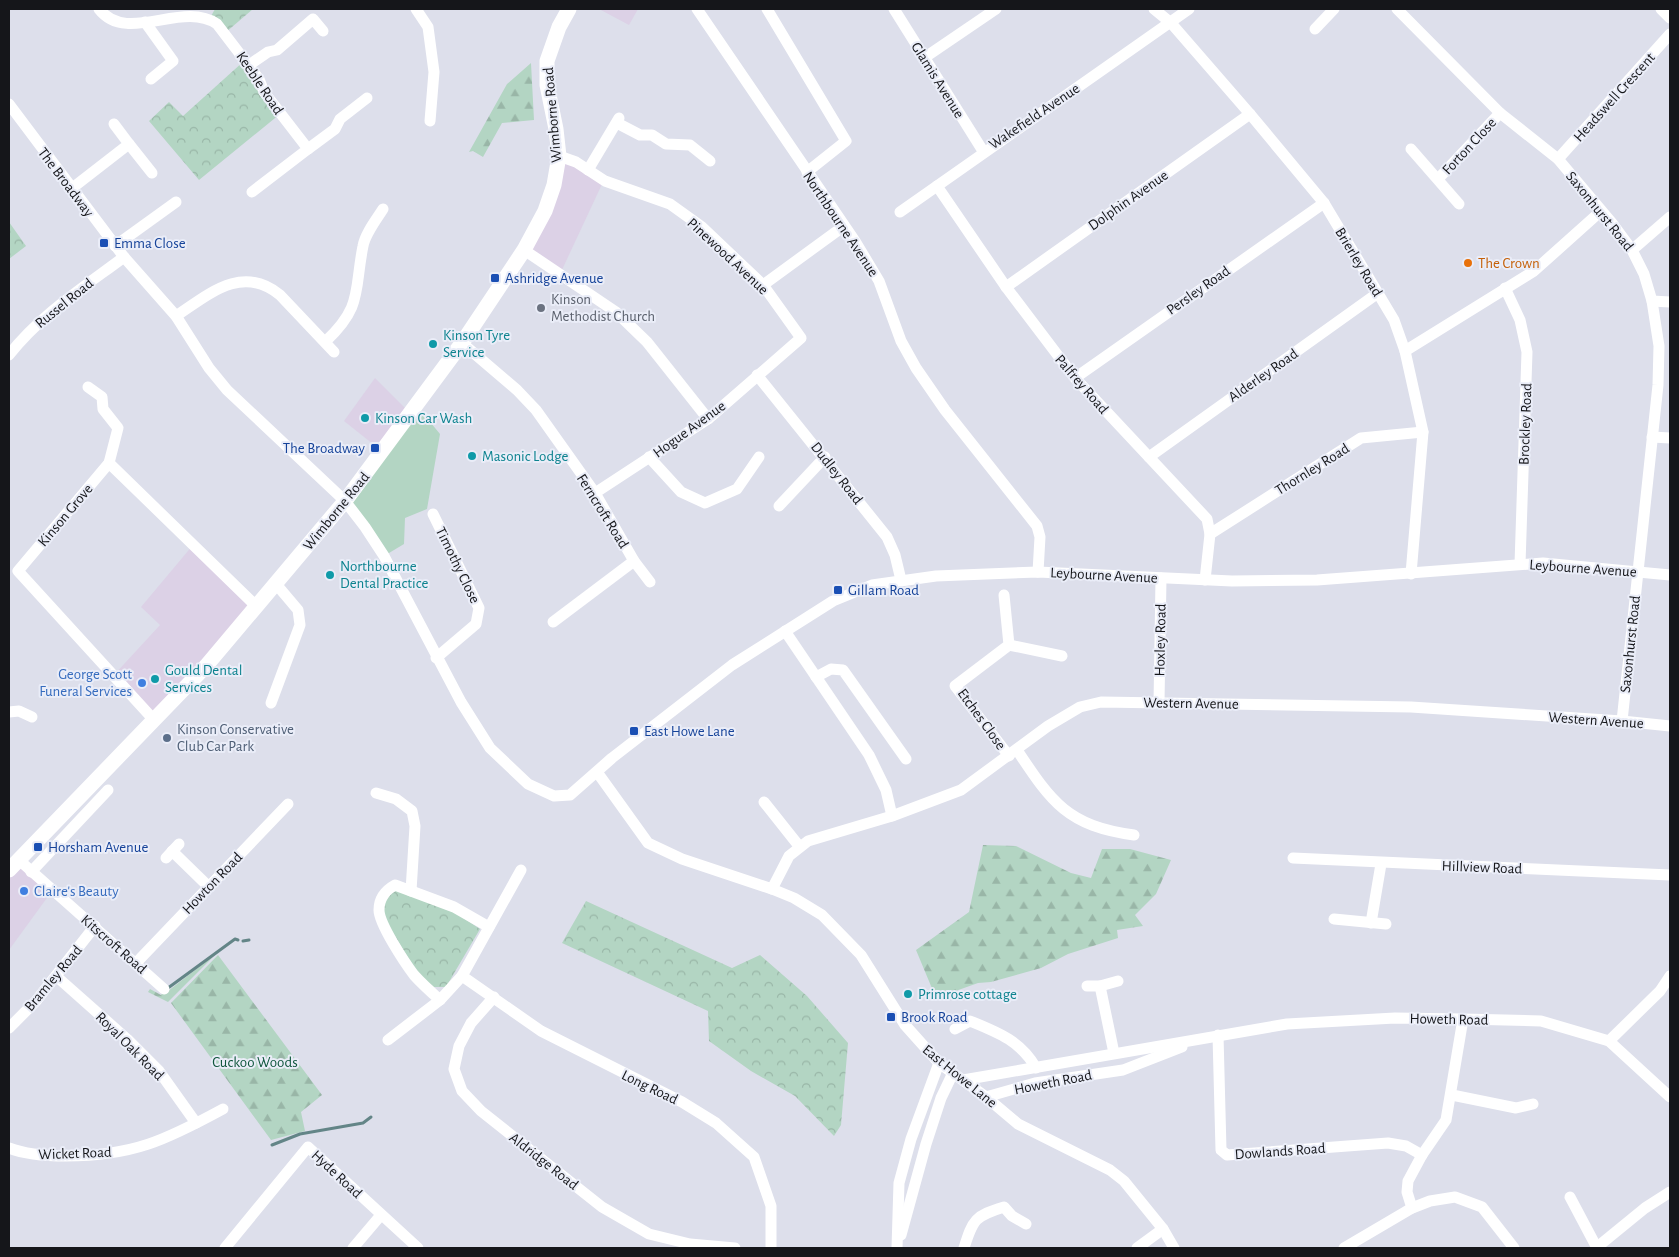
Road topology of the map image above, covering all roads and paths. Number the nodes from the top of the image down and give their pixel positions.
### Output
1 (99, 9) edge
2 (416, 9) edge
3 (569, 9) edge
4 (697, 9) edge
5 (767, 9) edge
6 (894, 9) edge
7 (996, 9) edge
8 (1154, 9) edge
9 (1189, 9) edge
10 (1334, 9) edge
11 (1398, 9) edge
12 (1661, 9) edge
13 (212, 13) edge
14 (1670, 18) edge
15 (145, 22) junction
16 (1171, 23) junction
17 (1315, 29) dead end
18 (323, 31) dead end
19 (1670, 34) edge
20 (924, 58) junction
21 (249, 66) junction
22 (151, 79) dead end
23 (366, 98) dead end
24 (9, 104) edge
25 (1500, 113) junction
26 (1250, 114) junction
27 (430, 121) dead end
28 (114, 124) dead end
29 (129, 144) junction
30 (308, 149) junction
31 (1411, 149) dead end
32 (983, 151) junction
33 (559, 156) junction
34 (1558, 159) junction
35 (710, 161) dead end
36 (588, 170) junction
37 (807, 172) junction
38 (152, 173) dead end
39 (1438, 179) junction
40 (937, 186) junction
41 (71, 189) junction
42 (252, 192) dead end
43 (176, 202) dead end
44 (1324, 203) junction
45 (1460, 204) dead end
46 (383, 209) dead end
47 (1601, 211) junction
48 (900, 212) dead end
49 (1670, 217) edge
50 (844, 226) junction
51 (115, 246) junction
52 (524, 250) junction
53 (1632, 250) junction
54 (124, 257) junction
55 (763, 285) junction
56 (1006, 287) junction
57 (1505, 288) junction
58 (1378, 293) junction
59 (1652, 301) junction
60 (1670, 302) edge
61 (176, 316) junction
62 (801, 338) joint
63 (326, 341) junction
64 (462, 343) junction
65 (1405, 351) junction
66 (334, 352) dead end
67 (9, 354) edge
68 (757, 375) junction
69 (1075, 378) junction
70 (88, 387) dead end
71 (708, 419) junction
72 (1423, 432) junction
73 (1652, 437) junction
74 (1670, 438) edge
75 (649, 457) junction
76 (758, 457) dead end
77 (1148, 457) junction
78 (825, 458) junction
79 (109, 463) junction
80 (595, 493) junction
81 (345, 501) junction
82 (778, 506) dead end
83 (433, 514) dead end
84 (1210, 534) junction
85 (634, 561) junction
86 (651, 563) dead end
87 (1520, 564) junction
88 (642, 571) junction
89 (1038, 572) junction
90 (1638, 572) junction
91 (1411, 574) junction
92 (1670, 575) edge
93 (1161, 578) junction
94 (901, 580) junction
95 (1206, 580) junction
96 (650, 582) dead end
97 (276, 584) junction
98 (1004, 595) dead end
99 (257, 606) junction
100 (562, 620) dead end
101 (785, 631) junction
102 (1009, 646) junction
103 (1062, 656) dead end
104 (436, 658) junction
105 (816, 677) junction
106 (271, 703) dead end
107 (1159, 703) junction
108 (9, 712) edge
109 (32, 717) dead end
110 (154, 720) junction
111 (1622, 721) junction
112 (1670, 726) edge
113 (1013, 753) junction
114 (906, 759) dead end
115 (597, 772) junction
116 (108, 790) dead end
117 (376, 792) dead end
118 (764, 802) dead end
119 (288, 804) dead end
120 (892, 816) junction
121 (1134, 835) dead end
122 (799, 846) junction
123 (172, 851) dead end
124 (1294, 858) dead end
125 (1381, 864) junction
126 (14, 866) edge
127 (521, 870) dead end
128 (32, 872) junction
129 (1670, 875) edge
130 (208, 886) junction
131 (772, 889) junction
132 (411, 891) junction
133 (1334, 919) dead end
134 (1371, 923) junction
135 (1386, 924) dead end
136 (95, 926) junction
137 (489, 927) junction
138 (136, 963) junction
139 (56, 976) junction
140 (462, 976) junction
141 (1670, 976) edge
142 (1118, 981) dead end
143 (1087, 986) dead end
144 (1100, 986) junction
145 (164, 988) dead end
146 (494, 997) junction
147 (440, 1000) junction
148 (1463, 1018) junction
149 (9, 1028) edge
150 (955, 1028) dead end
151 (1218, 1035) junction
152 (1205, 1038) junction
153 (388, 1040) dead end
154 (1609, 1041) junction
155 (1114, 1053) junction
156 (940, 1063) junction
157 (1036, 1068) junction
158 (958, 1076) junction
159 (1452, 1095) junction
160 (1670, 1096) edge
161 (986, 1097) junction
162 (1533, 1104) dead end
163 (223, 1109) dead end
164 (196, 1123) junction
165 (9, 1148) edge
166 (1422, 1155) junction
167 (1670, 1192) edge
168 (1570, 1197) dead end
169 (1412, 1208) junction
170 (381, 1215) junction
171 (1026, 1224) dead end
172 (1163, 1229) junction
173 (225, 1248) edge
174 (353, 1248) edge
175 (418, 1248) edge
176 (735, 1248) edge
177 (771, 1248) edge
178 (897, 1248) edge
179 (964, 1248) edge
180 (1137, 1248) edge
181 (1174, 1248) edge
182 (1344, 1248) edge
183 (1514, 1248) edge
184 (1597, 1248) edge

1 - 15 street, Keeble Road
2 - 27 street
3 - 33 main road, Wimborne Road
4 - 37 street, Northbourne Avenue
5 - 37 street
6 - 20 street, Glamis Avenue
7 - 20 street
8 - 16 street, Brierley Road
9 - 16 street, Wakefield Avenue
10 - 17 street
11 - 25 street, Saxonhurst Road
12 - 14 street
13 - 15 street, Keeble Road
13 - 21 street, Keeble Road
15 - 22 street
16 - 26 street, Brierley Road
16 - 32 street, Wakefield Avenue
18 - 21 street
19 - 34 street, Headswell Crescent
20 - 32 street, Glamis Avenue
21 - 30 street, Keeble Road
23 - 30 street
24 - 41 street, The Broadway
25 - 34 street, Saxonhurst Road
25 - 39 street, Forton Close
26 - 44 street, Brierley Road
26 - 56 street, Dolphin Avenue
28 - 29 street
29 - 38 street
29 - 41 street
30 - 42 street
31 - 39 street, Forton Close
32 - 40 street, Wakefield Avenue
33 - 36 street, Pinewood Avenue
33 - 52 main road, Wimborne Road
34 - 47 street, Saxonhurst Road
35 - 36 street
36 - 55 street, Pinewood Avenue
37 - 50 street, Northbourne Avenue
39 - 45 street, Forton Close
40 - 48 street, Wakefield Avenue
40 - 56 street, Palfrey Road
41 - 51 street, The Broadway
43 - 51 street
44 - 58 street, Brierley Road
44 - 69 street, Persley Road
46 - 63 street
47 - 53 street, Saxonhurst Road
47 - 57 street
49 - 53 street
50 - 55 street
50 - 89 street, Northbourne Avenue
51 - 54 street, The Broadway
52 - 64 main road, Wimborne Road
52 - 71 street
53 - 59 street, Saxonhurst Road
54 - 61 street, The Broadway
54 - 67 street, Russel Road
55 - 62 street, Pinewood Avenue
56 - 69 street, Palfrey Road
57 - 65 street
57 - 87 street, Brockley Road
58 - 65 street, Brierley Road
58 - 77 street, Alderley Road
59 - 60 street
59 - 73 street, Saxonhurst Road
61 - 63 street
61 - 81 street, The Broadway
62 - 68 street, Hogue Avenue
63 - 66 street
64 - 80 street, Ferncroft Road
64 - 81 main road, Wimborne Road
65 - 72 street, Brierley Road
68 - 71 street, Hogue Avenue
68 - 78 street, Dudley Road
69 - 77 street, Palfrey Road
70 - 79 street
71 - 75 street, Hogue Avenue
72 - 84 street, Thornley Road
72 - 91 street, Brierley Road
73 - 74 street
73 - 90 street, Saxonhurst Road
75 - 76 street
75 - 80 street, Hogue Avenue
77 - 84 street, Palfrey Road
78 - 82 street
78 - 94 street, Dudley Road
79 - 99 street
79 - 110 street, Kinson Grove
80 - 85 street, Ferncroft Road
81 - 97 main road, Wimborne Road
81 - 104 street
83 - 104 street, Timothy Close
84 - 95 street, Palfrey Road
85 - 88 street, Ferncroft Road
85 - 100 street
86 - 88 street
87 - 90 street, Leybourne Avenue
87 - 91 street, Leybourne Avenue
88 - 96 street, Ferncroft Road
89 - 93 street, Leybourne Avenue
89 - 94 street, Leybourne Avenue
90 - 92 street, Leybourne Avenue
90 - 111 street, Saxonhurst Road
91 - 95 street, Leybourne Avenue
93 - 95 street, Leybourne Avenue
93 - 107 street, Hoxley Road
94 - 101 street, Leybourne Avenue
97 - 99 main road, Wimborne Road
97 - 106 street
98 - 102 street
99 - 110 main road, Wimborne Road
101 - 105 street
101 - 115 street, Leybourne Avenue
102 - 103 street
102 - 113 street, Etches Close
104 - 115 street
105 - 114 street
105 - 120 street
107 - 111 street, Western Avenue
107 - 113 street, Western Avenue
108 - 109 street
110 - 126 main road, Wimborne Road
111 - 112 street, Western Avenue
113 - 120 street, Western Avenue
113 - 121 street
115 - 131 street, East Howe Lane
116 - 128 street
117 - 132 street
118 - 122 street
119 - 130 street, Howton Road
120 - 122 street, Western Avenue
122 - 131 street
123 - 130 street
124 - 125 street, Hillview Road
125 - 129 street, Hillview Road
125 - 134 street
126 - 128 street, Kitscroft Road
127 - 137 street
128 - 136 street, Kitscroft Road
130 - 138 street, Howton Road
131 - 156 street, East Howe Lane
132 - 137 street
132 - 147 street
133 - 134 street
134 - 135 street
136 - 138 street, Kitscroft Road
136 - 139 street, Bramley Road
137 - 140 street
138 - 145 street, Kitscroft Road
139 - 149 street, Bramley Road
139 - 164 street, Royal Oak Road
140 - 146 street, Long Road
140 - 147 street
141 - 154 street
142 - 144 street
143 - 144 street
144 - 155 street
146 - 176 street, Aldridge Road
146 - 177 street, Long Road
147 - 153 street
148 - 151 street, Howeth Road
148 - 154 street, Howeth Road
148 - 159 street
150 - 157 street, Howeth Road
151 - 152 street, Howeth Road
151 - 166 street, Dowlands Road
152 - 155 street, Howeth Road
152 - 161 street, Howeth Road
154 - 160 street, Howeth Road
155 - 157 street, Howeth Road
156 - 158 street, East Howe Lane
156 - 178 street
157 - 158 street, Howeth Road
158 - 161 street, East Howe Lane
158 - 178 street
159 - 162 street
159 - 166 street
161 - 172 street, East Howe Lane
163 - 164 street, Wicket Road
164 - 165 street, Wicket Road
166 - 169 street
167 - 184 street
168 - 184 street
169 - 182 street
169 - 183 street
170 - 173 street, Hyde Road
170 - 174 street
170 - 175 street, Hyde Road
171 - 179 street
172 - 180 street
172 - 181 street, East Howe Lane

